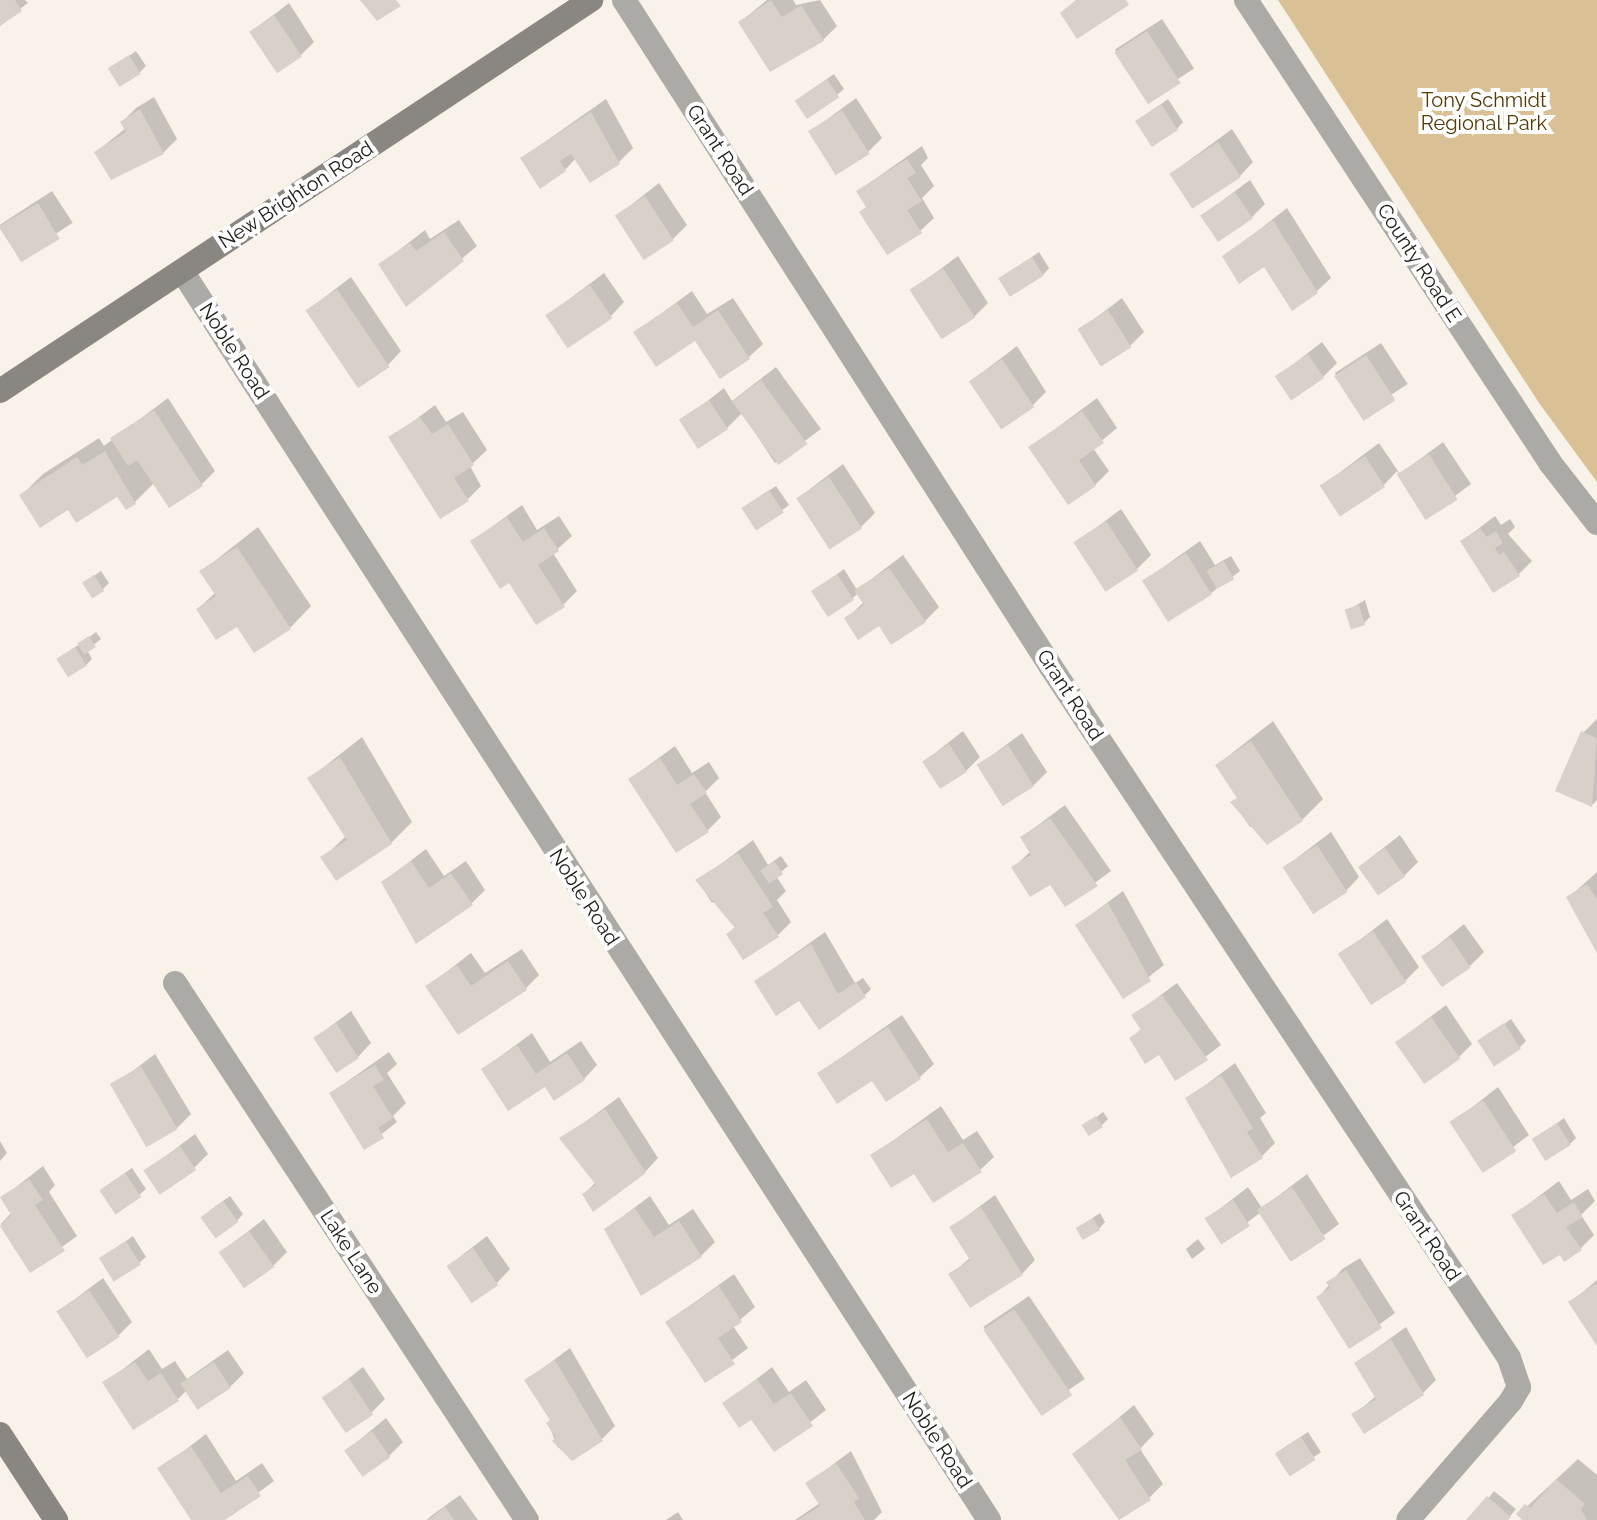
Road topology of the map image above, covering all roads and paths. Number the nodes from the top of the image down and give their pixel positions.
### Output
1 (591, 0) edge
2 (624, 0) edge
3 (1246, 0) edge
4 (182, 271) junction
5 (0, 391) edge
6 (1597, 523) edge
7 (175, 983) dead end
8 (0, 1434) edge
9 (56, 1520) edge
10 (527, 1520) edge
11 (989, 1520) edge
12 (1408, 1520) edge

1 - 4 street, New Brighton Road
2 - 12 street, Grant Road
3 - 6 street, County Road E
4 - 5 street, New Brighton Road
4 - 11 street, Noble Road
7 - 10 street, Lake Lane
8 - 9 street

